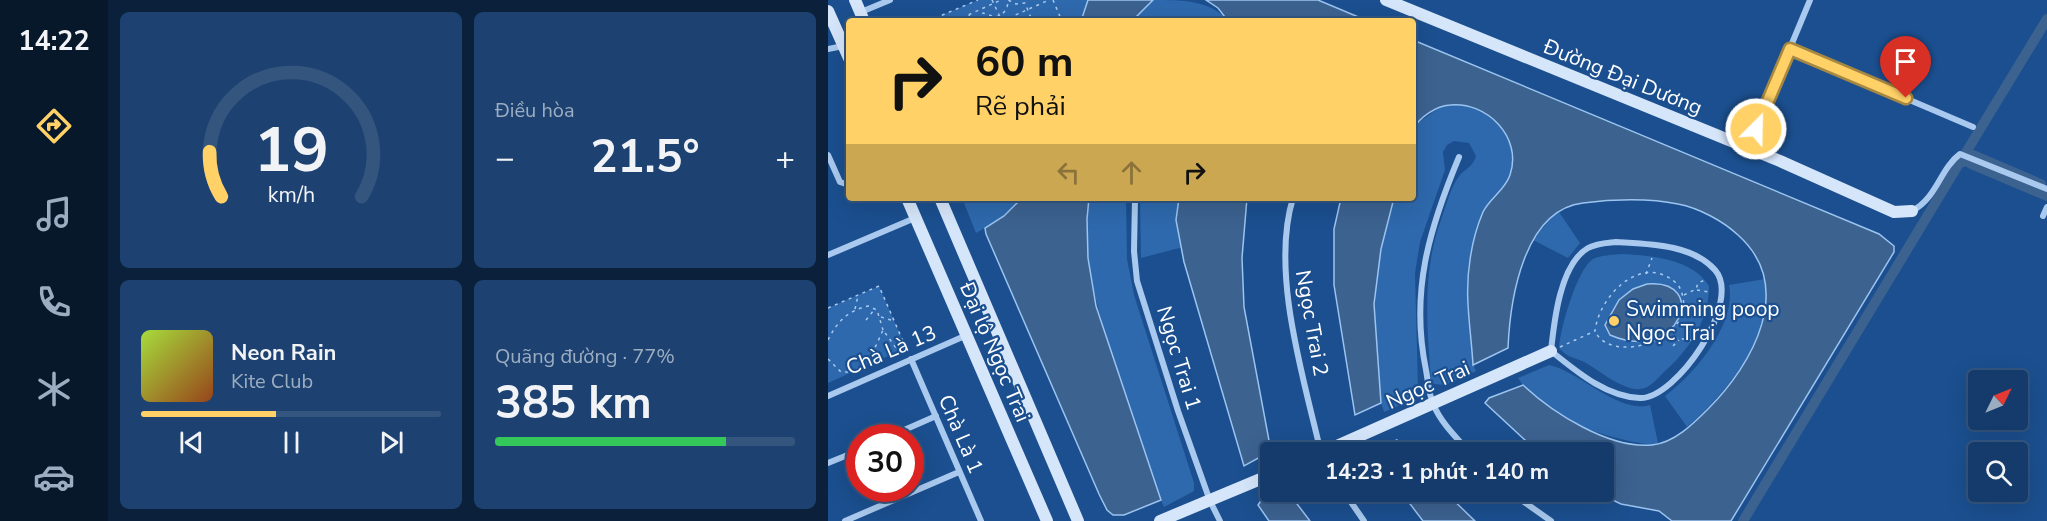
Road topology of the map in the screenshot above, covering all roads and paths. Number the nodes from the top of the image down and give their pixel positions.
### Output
1 (855, 0) edge
2 (890, 0) edge
3 (978, 0) edge
4 (992, 0) edge
5 (1001, 0) edge
6 (1008, 0) edge
7 (1051, 0) edge
8 (1386, 0) edge
9 (1810, 0) edge
10 (1024, 1) edge
11 (994, 3) junction
12 (981, 9) junction
13 (1028, 10) junction
14 (983, 13) junction
15 (968, 14) junction
16 (829, 16) edge
17 (999, 16) junction
18 (862, 17) edge
19 (935, 18) edge
20 (961, 18) edge
21 (970, 18) edge
22 (981, 18) edge
23 (1009, 18) edge
24 (1032, 18) edge
25 (1060, 18) edge
26 (844, 45) junction
27 (828, 49) edge
28 (1790, 49) junction
29 (846, 50) edge
30 (1972, 127) dead end
31 (1748, 149) junction
32 (828, 155) edge
33 (1459, 157) dead end
34 (846, 184) edge
35 (2047, 189) edge
36 (909, 201) edge
37 (941, 201) edge
38 (1135, 201) edge
39 (1292, 201) edge
40 (2047, 207) edge
41 (1912, 211) joint
42 (2043, 216) dead end
43 (915, 217) junction
44 (828, 255) edge
45 (1652, 258) dead end
46 (1646, 274) junction
47 (1705, 279) dead end
48 (1696, 289) junction
49 (1709, 292) dead end
50 (858, 295) junction
51 (1683, 296) junction
52 (828, 308) edge
53 (854, 309) junction
54 (874, 309) junction
55 (880, 317) junction
56 (866, 321) dead end
57 (895, 321) junction
58 (883, 330) junction
59 (1595, 331) junction
60 (1668, 334) junction
61 (968, 335) junction
62 (1680, 339) junction
63 (828, 340) edge
64 (1692, 340) dead end
65 (1672, 346) dead end
66 (906, 348) dead end
67 (1555, 350) junction
68 (899, 352) dead end
69 (828, 359) edge
70 (911, 360) junction
71 (856, 370) dead end
72 (852, 372) dead end
73 (828, 396) edge
74 (1433, 404) junction
75 (936, 416) junction
76 (918, 424) edge
77 (1319, 442) edge
78 (1346, 442) edge
79 (1460, 442) edge
80 (846, 456) edge
81 (828, 463) edge
82 (959, 472) junction
83 (1260, 479) edge
84 (1210, 501) junction
85 (1351, 502) edge
86 (1524, 502) edge
87 (844, 521) edge
88 (981, 521) edge
89 (1047, 521) edge
90 (1078, 521) edge
91 (1160, 521) edge
92 (1220, 521) edge
93 (1364, 521) edge
94 (1551, 521) edge

1 - 18 street
2 - 18 street
3 - 19 path
4 - 11 path
5 - 11 path
6 - 10 path
6 - 17 path
7 - 13 path
7 - 25 path
8 - 31 street, Đường Đại Dương
9 - 28 street
10 - 13 path
11 - 12 path
11 - 17 path
12 - 14 path
12 - 15 path
13 - 23 path
13 - 24 path
14 - 17 path
14 - 22 path
15 - 20 path
15 - 21 path
16 - 26 street
26 - 27 street
26 - 29 street
28 - 30 street
28 - 31 street
31 - 41 street, Đường Đại Dương
32 - 34 street
33 - 74 street
35 - 41 street
36 - 43 street, Đại lộ Ngọc Trai
37 - 90 street, Đại lộ Ngọc Trai
38 - 84 street, Ngọc Trai 1
39 - 77 street, Ngọc Trai 2
40 - 42 street
43 - 44 street
43 - 61 street, Đại lộ Ngọc Trai
45 - 46 path
46 - 51 path
46 - 59 path
47 - 48 path
48 - 49 path
48 - 51 path
50 - 52 path
50 - 53 path
50 - 57 path
51 - 60 path
53 - 54 path
53 - 63 path
54 - 55 path
54 - 56 path
55 - 57 path
55 - 58 path
57 - 66 path
58 - 68 path
58 - 71 path
59 - 60 path
59 - 67 path
60 - 62 path
61 - 70 street, Chà Là 13
61 - 89 street, Đại lộ Ngọc Trai
62 - 64 path
62 - 65 path
67 - 67 street
67 - 74 street, Ngọc Trai
69 - 72 path
70 - 73 street, Chà Là 13
70 - 75 street, Chà Là 1
74 - 78 street, Ngọc Trai
74 - 79 street
75 - 76 street
75 - 82 street, Chà Là 1
80 - 81 street
82 - 87 street
82 - 88 street, Chà Là 1
83 - 84 street
84 - 91 street
84 - 92 street, Ngọc Trai 1
85 - 93 street
86 - 94 street

